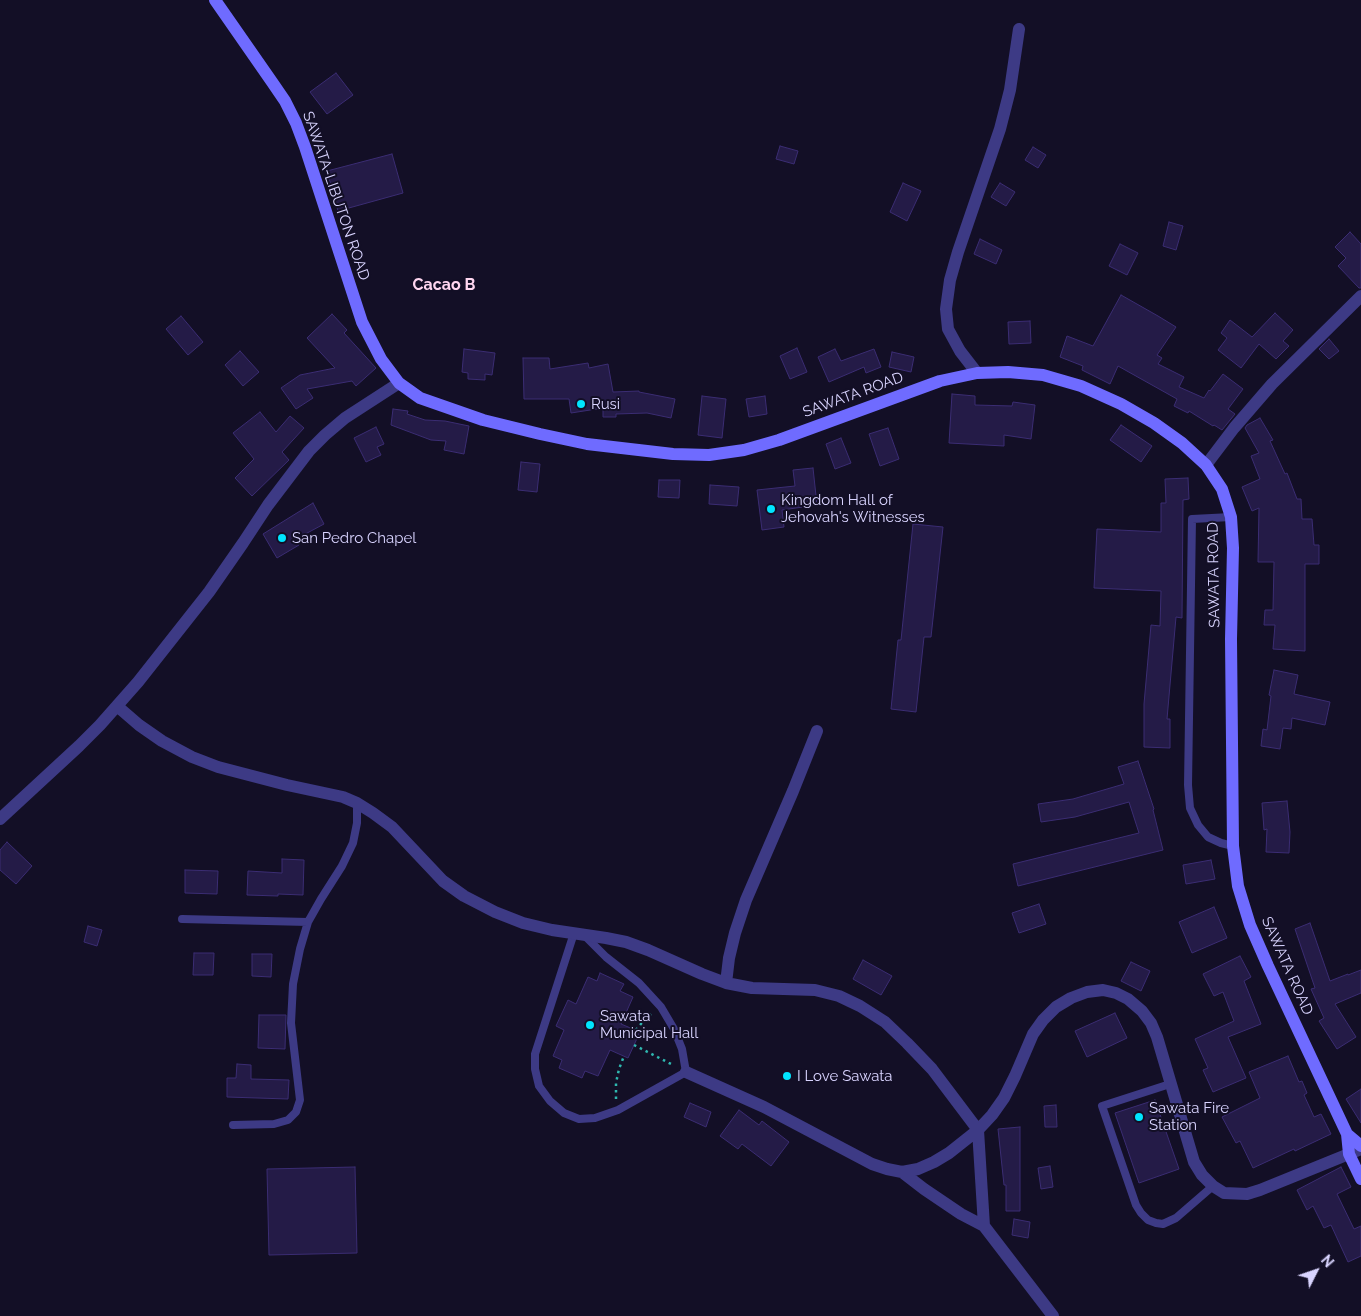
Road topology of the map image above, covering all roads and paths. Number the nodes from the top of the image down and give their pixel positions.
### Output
1 (215, 0) edge
2 (1019, 29) dead end
3 (1361, 296) edge
4 (977, 373) junction
5 (399, 383) junction
6 (1206, 465) junction
7 (1230, 517) junction
8 (117, 706) junction
9 (816, 731) dead end
10 (357, 803) junction
11 (0, 819) edge
12 (1233, 846) junction
13 (182, 919) dead end
14 (308, 922) junction
15 (579, 934) junction
16 (726, 983) junction
17 (661, 1007) junction
18 (636, 1030) dead end
19 (634, 1045) dead end
20 (624, 1056) dead end
21 (686, 1072) junction
22 (1170, 1084) junction
23 (618, 1110) junction
24 (233, 1125) dead end
25 (978, 1130) junction
26 (1348, 1134) junction
27 (1361, 1147) edge
28 (1349, 1154) junction
29 (902, 1172) junction
30 (1361, 1179) edge
31 (1212, 1186) junction
32 (984, 1226) junction
33 (1053, 1316) edge

1 - 5 main road, SAWATA-LIBUTON ROAD
2 - 4 street
3 - 6 street
4 - 5 main road, SAWATA ROAD
4 - 6 main road, SAWATA ROAD
5 - 8 street
6 - 7 main road, SAWATA ROAD
7 - 12 main road, SAWATA ROAD
7 - 12 lane
8 - 10 street
8 - 11 street
9 - 16 street
10 - 14 lane
10 - 15 street
12 - 26 main road, SAWATA ROAD
13 - 14 lane
14 - 24 lane
15 - 16 street
15 - 17 lane
15 - 23 lane
16 - 25 street
17 - 18 path
17 - 21 lane
19 - 21 path
20 - 23 path
21 - 23 lane
21 - 29 street
22 - 25 street
22 - 31 street
22 - 31 lane
25 - 29 street
25 - 32 street
26 - 27 main road, SAWATA ROAD
26 - 28 main road, SAWATA ROAD
27 - 28 street
28 - 30 main road, SAWATA ROAD
28 - 31 street
29 - 32 street
32 - 33 street

